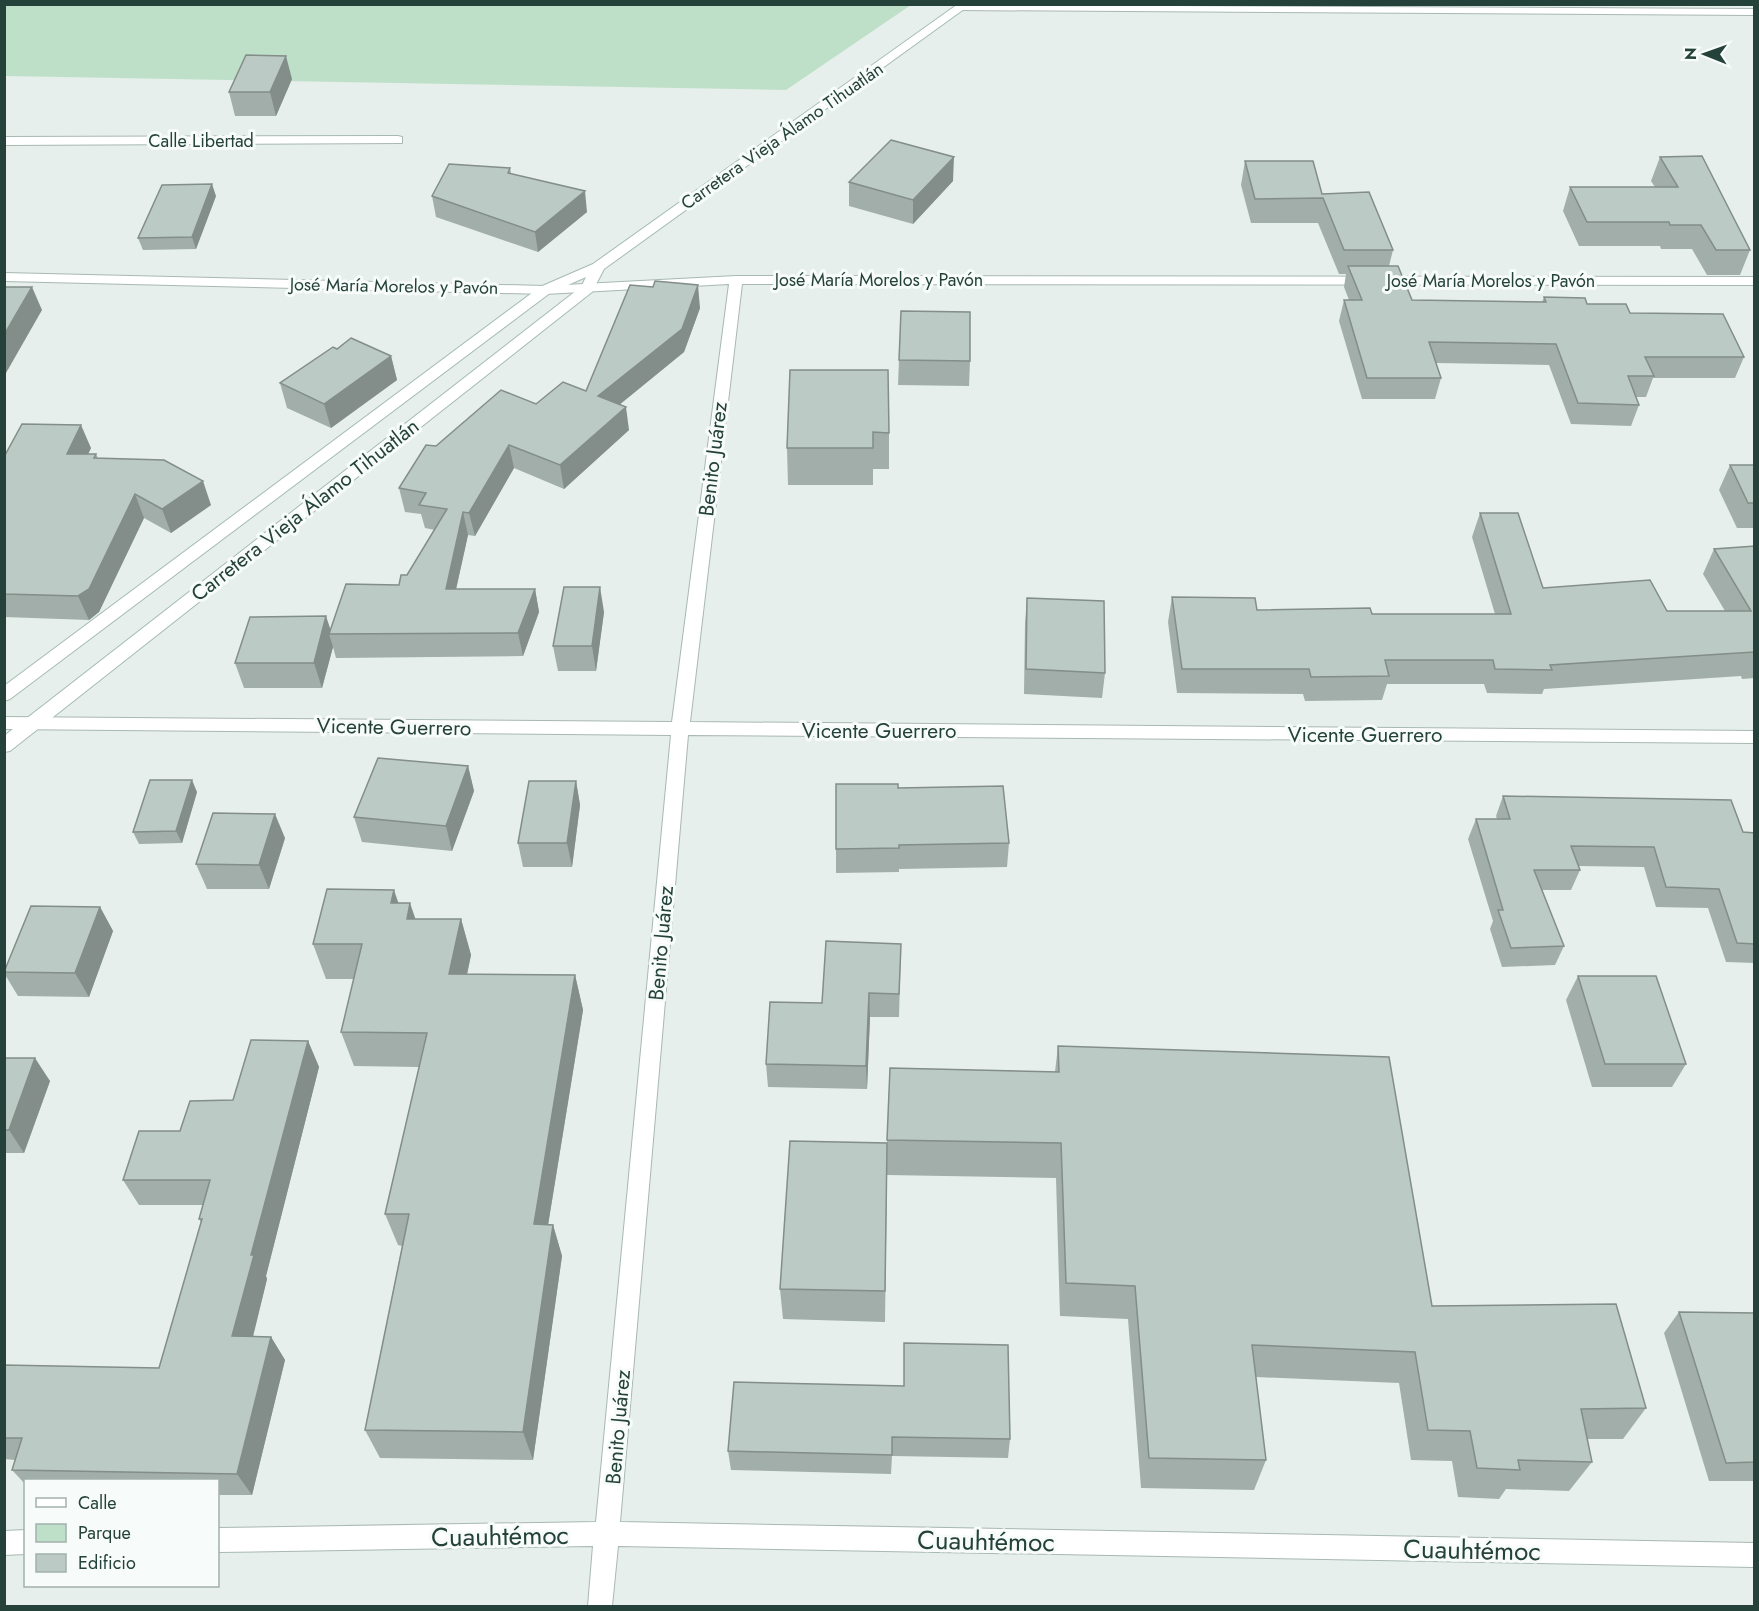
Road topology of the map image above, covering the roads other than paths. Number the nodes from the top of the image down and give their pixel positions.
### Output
1 (963, 6) edge
2 (1755, 12) edge
3 (398, 140) dead end
4 (4, 141) edge
5 (598, 267) junction
6 (4, 277) edge
7 (736, 280) junction
8 (1755, 281) edge
9 (587, 289) junction
10 (545, 290) junction
11 (4, 695) edge
12 (4, 723) edge
13 (34, 723) junction
14 (680, 729) junction
15 (1755, 737) edge
16 (4, 746) edge
17 (608, 1534) junction
18 (219, 1540) edge
19 (24, 1542) edge
20 (4, 1543) edge
21 (1755, 1555) edge
22 (600, 1606) edge

1 - 2 street
1 - 5 street, Carretera Vieja Álamo Tihuatlán
3 - 4 street, Calle Libertad
5 - 9 street, Carretera Vieja Álamo Tihuatlán
5 - 10 street, Carretera Vieja Álamo Tihuatlán
6 - 10 street, José María Morelos y Pavón
7 - 8 street, José María Morelos y Pavón
7 - 9 street, José María Morelos y Pavón
7 - 14 street, Benito Juárez
9 - 10 street, José María Morelos y Pavón
9 - 13 street, Carretera Vieja Álamo Tihuatlán
10 - 11 street, Carretera Vieja Álamo Tihuatlán
12 - 13 street, Vicente Guerrero
13 - 14 street, Vicente Guerrero
13 - 16 street, Carretera Vieja Álamo Tihuatlán
14 - 15 street, Vicente Guerrero
14 - 17 street, Benito Juárez
17 - 18 street, Cuauhtémoc
17 - 21 street, Cuauhtémoc
17 - 22 street, Benito Juárez
19 - 20 street

